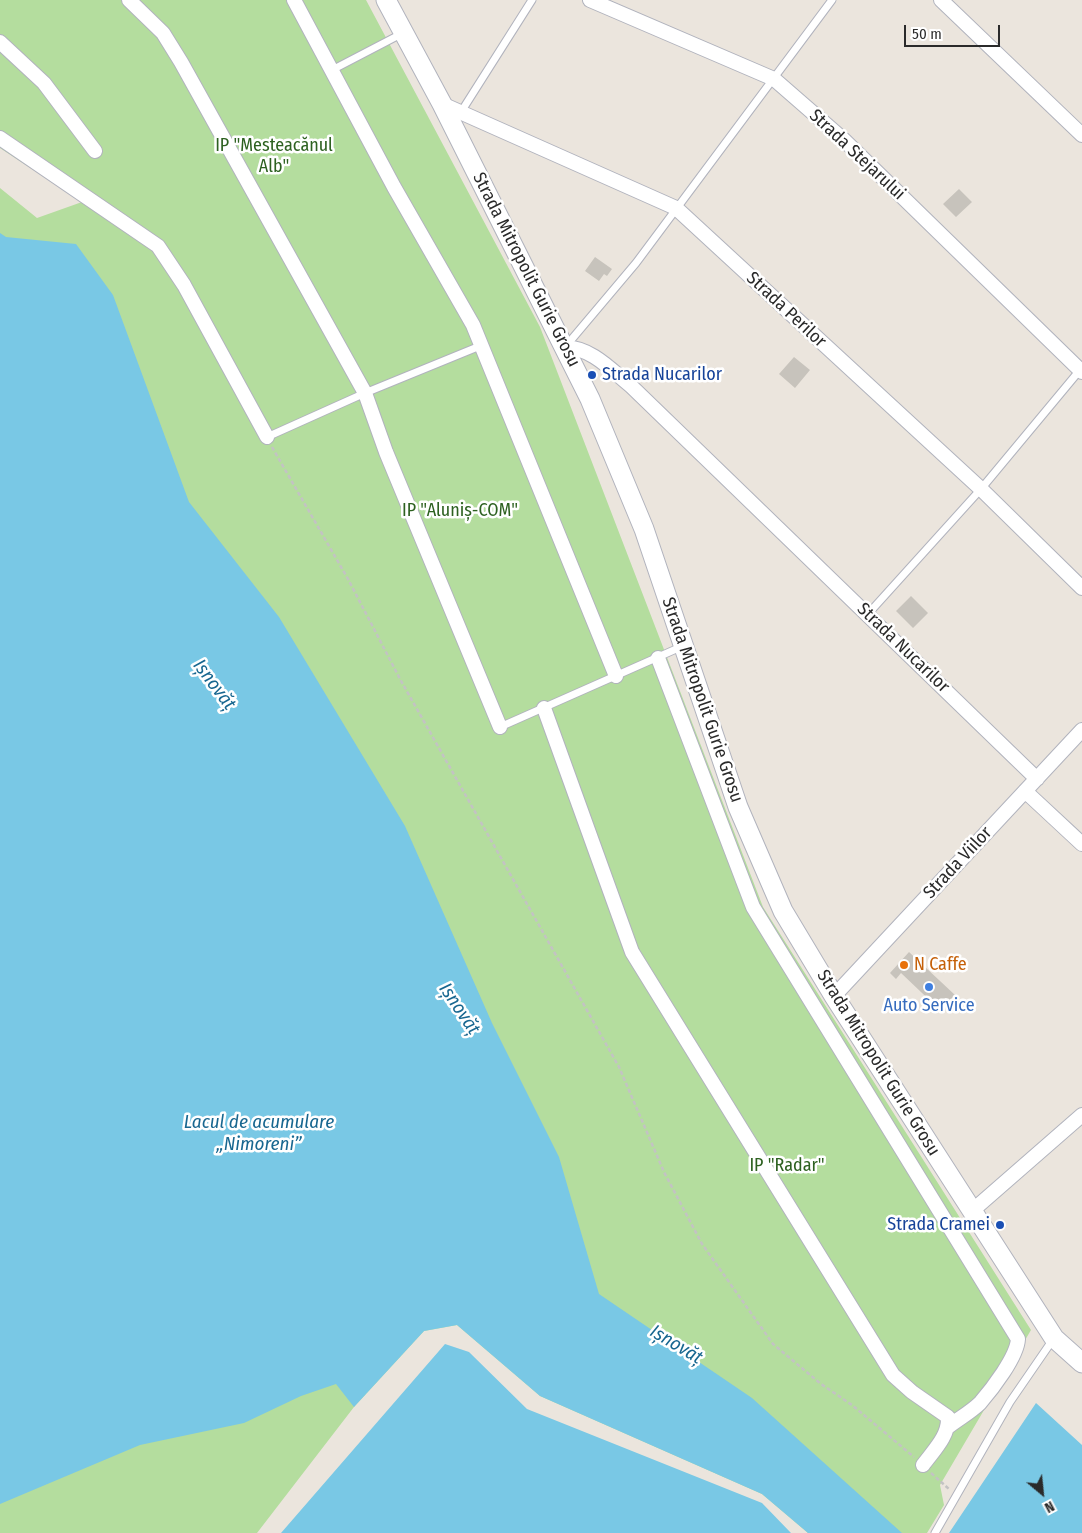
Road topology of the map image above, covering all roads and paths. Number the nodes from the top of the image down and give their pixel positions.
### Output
1 (129, 0) edge
2 (294, 0) edge
3 (386, 0) edge
4 (532, 0) edge
5 (590, 0) edge
6 (832, 0) edge
7 (941, 0) edge
8 (404, 33) junction
9 (0, 42) edge
10 (332, 70) junction
11 (774, 79) junction
12 (442, 104) junction
13 (461, 112) junction
14 (1082, 135) edge
15 (0, 138) edge
16 (95, 150) dead end
17 (676, 208) junction
18 (480, 346) junction
19 (565, 347) junction
20 (1081, 370) edge
21 (365, 393) junction
22 (267, 437) junction
23 (982, 489) junction
24 (1082, 588) edge
25 (868, 614) junction
26 (683, 646) junction
27 (658, 658) junction
28 (616, 676) junction
29 (544, 708) junction
30 (500, 727) joint
31 (1082, 730) edge
32 (1037, 779) junction
33 (1025, 791) junction
34 (1082, 844) edge
35 (834, 996) junction
36 (1082, 1114) edge
37 (972, 1210) junction
38 (1054, 1338) junction
39 (1082, 1363) edge
40 (948, 1427) junction
41 (923, 1465) junction
42 (957, 1497) junction
43 (935, 1533) edge

1 - 21 street
2 - 10 street
3 - 8 main road, Strada Mitropolit Gurie Grosu
4 - 13 lane
5 - 11 street, Strada Stejarului
6 - 11 lane
7 - 14 street
8 - 10 lane
8 - 12 main road, Strada Mitropolit Gurie Grosu
9 - 16 street
10 - 18 street
11 - 17 lane
11 - 20 street, Strada Stejarului
12 - 13 street, Strada Perilor
12 - 19 main road, Strada Mitropolit Gurie Grosu
13 - 17 street, Strada Perilor
15 - 22 street
17 - 19 lane
17 - 23 street, Strada Perilor
18 - 21 lane
18 - 28 street
19 - 25 street, Strada Nucarilor
19 - 26 main road, Strada Mitropolit Gurie Grosu
20 - 23 lane
21 - 22 lane
21 - 30 street
22 - 41 path
23 - 24 street, Strada Perilor
23 - 25 lane
25 - 32 street, Strada Nucarilor
26 - 27 lane
26 - 35 main road, Strada Mitropolit Gurie Grosu
27 - 28 lane
27 - 40 street
28 - 29 lane
29 - 30 lane
29 - 40 street
31 - 32 street, Strada Viilor
32 - 33 street, Strada Viilor
33 - 34 street
33 - 35 street, Strada Viilor
35 - 37 main road, Strada Mitropolit Gurie Grosu
36 - 37 street
37 - 38 main road, Strada Mitropolit Gurie Grosu
38 - 39 main road, Strada Mitropolit Gurie Grosu
38 - 42 lane
40 - 41 street
41 - 42 path
42 - 43 lane

